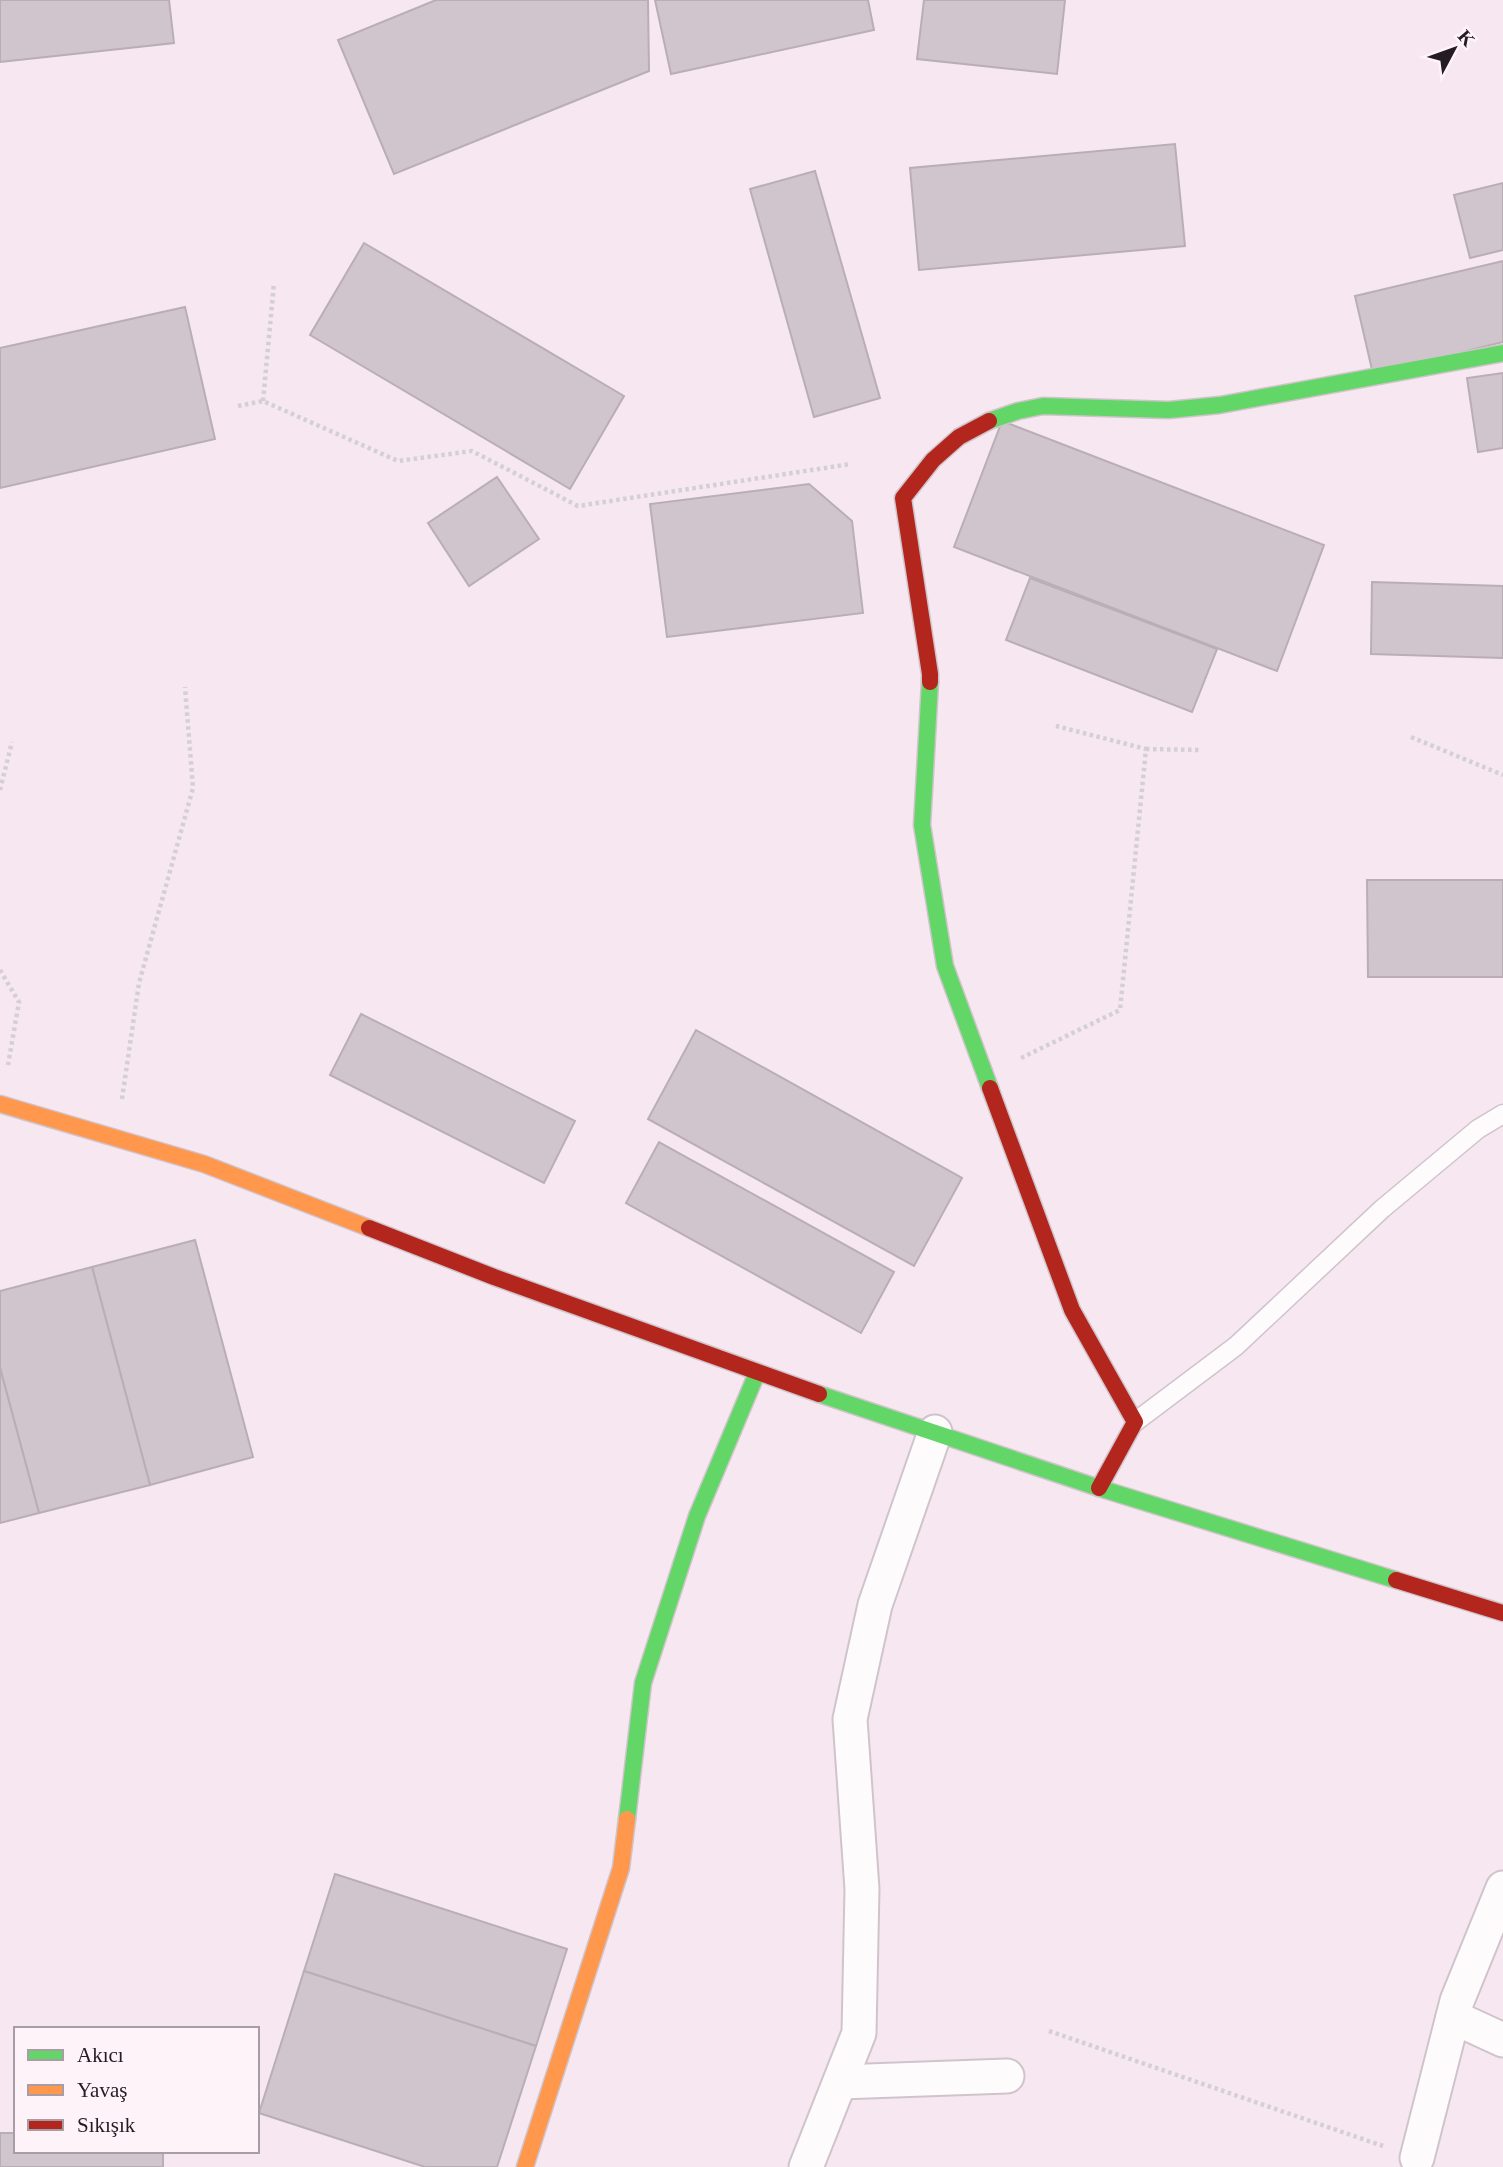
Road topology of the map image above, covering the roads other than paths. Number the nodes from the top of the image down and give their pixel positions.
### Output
1 (1503, 353) edge
2 (1, 1104) edge
3 (1503, 1114) edge
4 (757, 1373) junction
5 (1135, 1422) junction
6 (934, 1433) junction
7 (1099, 1488) junction
8 (1503, 1613) edge
9 (1503, 1888) edge
10 (1453, 2017) junction
11 (1503, 2039) edge
12 (1007, 2076) dead end
13 (840, 2082) junction
14 (1417, 2158) road end
15 (524, 2167) edge
16 (806, 2167) edge

1 - 5 street
2 - 4 street
3 - 5 lane
4 - 6 street
4 - 15 street
5 - 7 street
6 - 7 street
6 - 13 street
7 - 8 street
9 - 10 street
10 - 11 street
10 - 14 street
12 - 13 street
13 - 16 street

